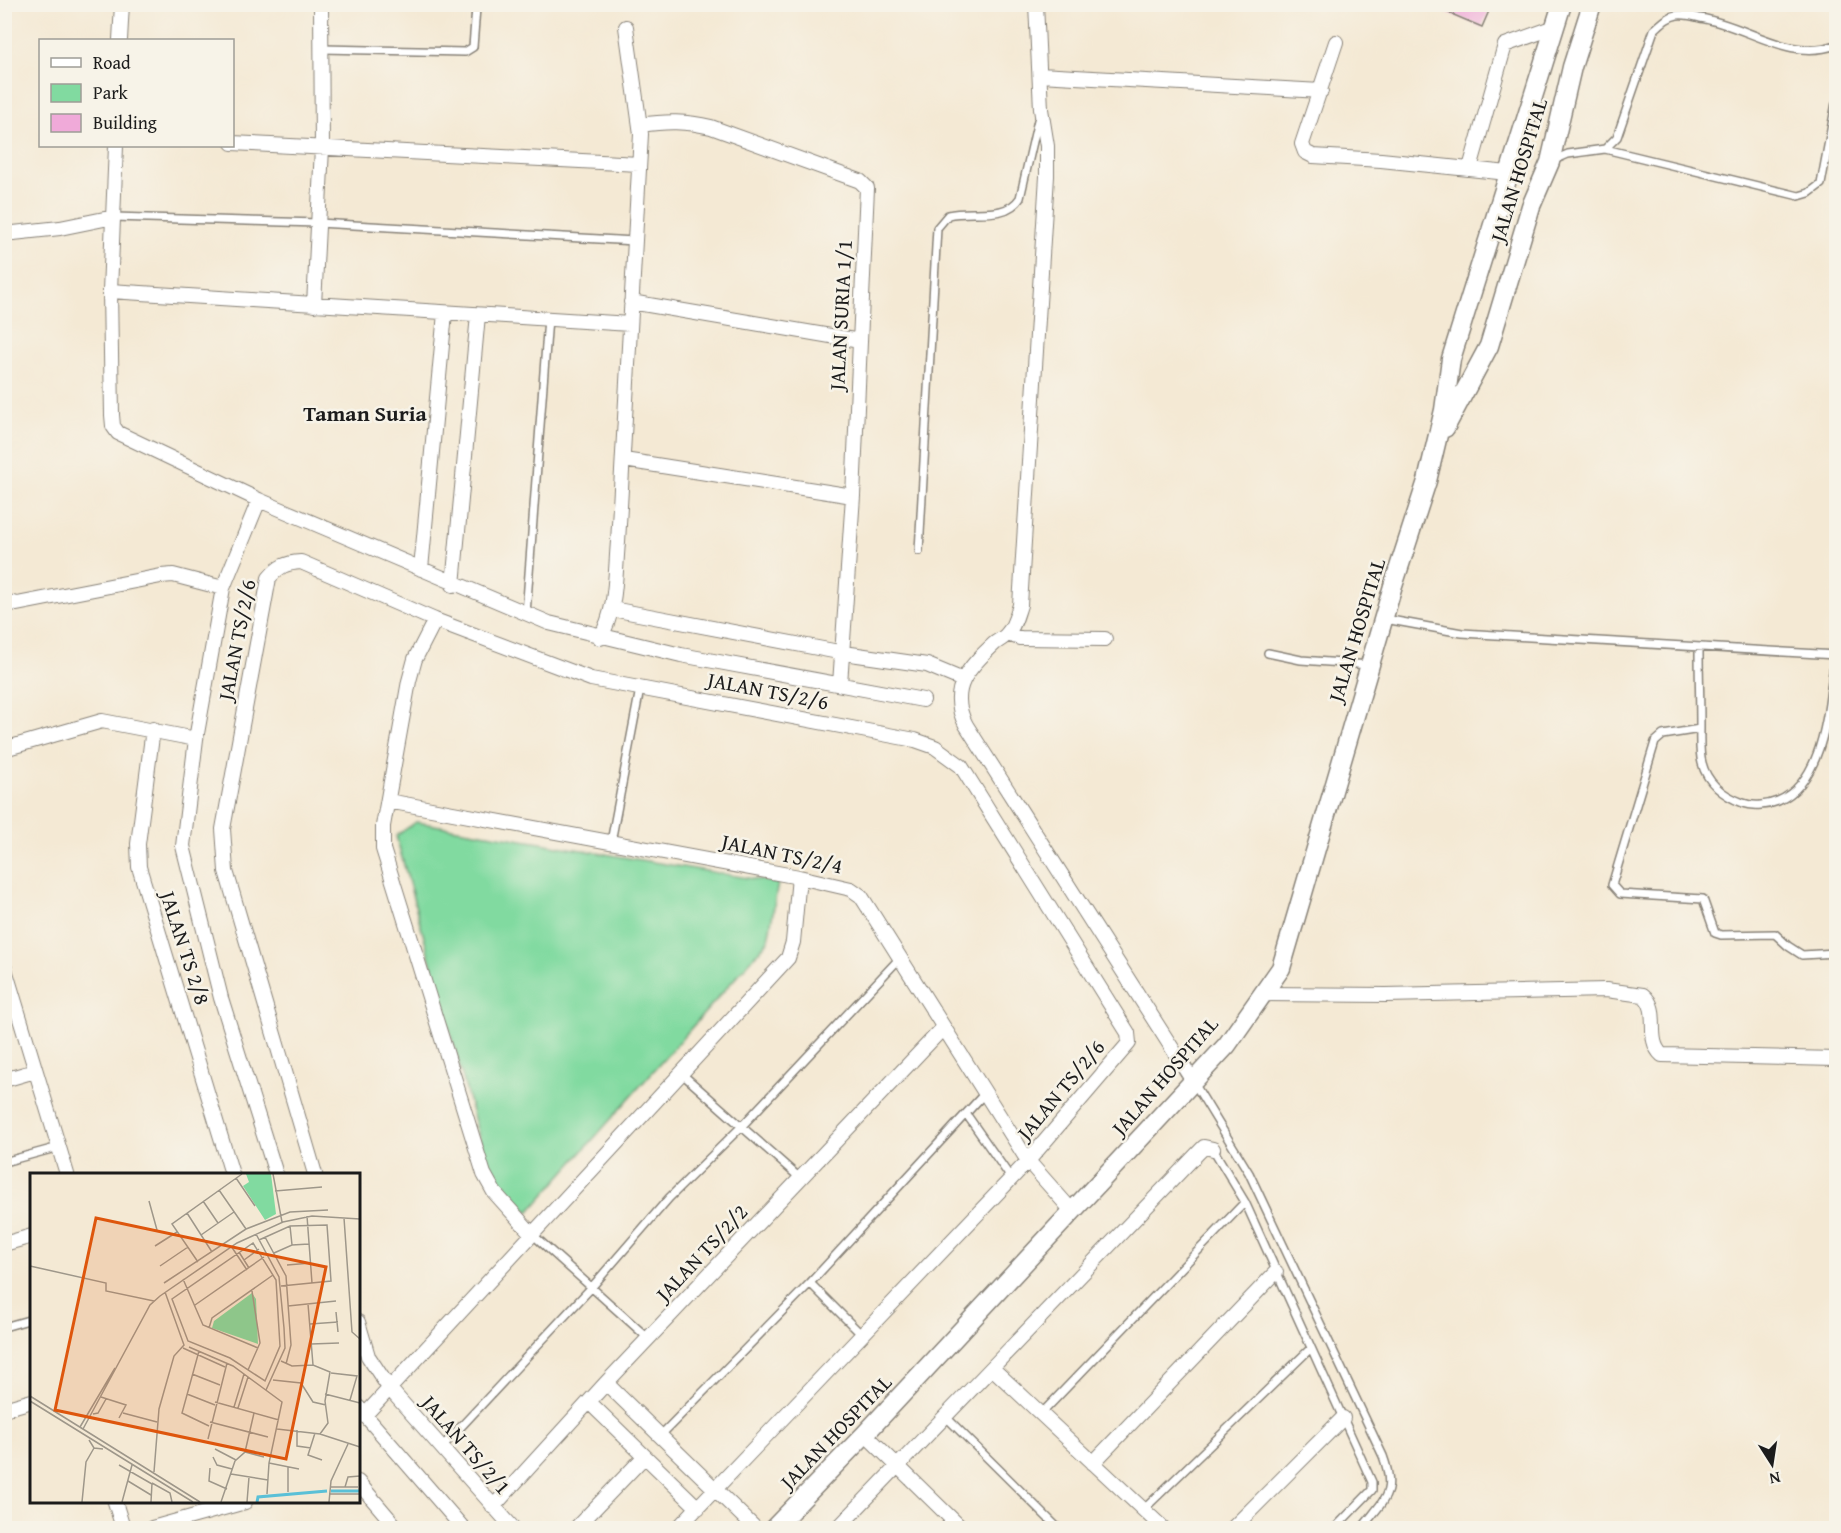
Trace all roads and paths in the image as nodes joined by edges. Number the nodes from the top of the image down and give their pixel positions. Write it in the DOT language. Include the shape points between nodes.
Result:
graph roads {
  1 [pos="122,4"];
  2 [pos="321,4"];
  3 [pos="472,4"];
  4 [pos="1036,4"];
  5 [pos="1562,4"];
  6 [pos="1592,4"];
  7 [pos="626,27"];
  8 [pos="1555,27"];
  9 [pos="120,39"];
  10 [pos="1336,42"];
  11 [pos="1836,45"];
  12 [pos="322,49"];
  13 [pos="1040,75"];
  14 [pos="1322,91"];
  15 [pos="1836,103"];
  16 [pos="1041,109"];
  17 [pos="640,125"];
  18 [pos="234,143"];
  19 [pos="116,147"];
  20 [pos="322,148"];
  21 [pos="1605,149"];
  22 [pos="1550,162"];
  23 [pos="639,164"];
  24 [pos="1470,168"];
  25 [pos="1508,173"];
  26 [pos="114,217"];
  27 [pos="318,223"];
  28 [pos="4,234"];
  29 [pos="635,241"];
  30 [pos="110,291"];
  31 [pos="631,302"];
  32 [pos="314,305"];
  33 [pos="445,313"];
  34 [pos="478,315"];
  35 [pos="548,318"];
  36 [pos="630,324"];
  37 [pos="860,341"];
  38 [pos="1437,443"];
  39 [pos="624,460"];
  40 [pos="853,496"];
  41 [pos="259,500"];
  42 [pos="919,551"];
  43 [pos="421,568"];
  44 [pos="453,585"];
  45 [pos="224,588"];
  46 [pos="4,601"];
  47 [pos="612,609"];
  48 [pos="526,615"];
  49 [pos="1383,619"];
  50 [pos="435,620"];
  51 [pos="1007,634"];
  52 [pos="600,638"];
  53 [pos="1105,639"];
  54 [pos="1699,649"];
  55 [pos="844,653"];
  56 [pos="1268,653"];
  57 [pos="1836,655"];
  58 [pos="1370,665"];
  59 [pos="963,680"];
  60 [pos="840,684"];
  61 [pos="639,689"];
  62 [pos="923,700"];
  63 [pos="153,729"];
  64 [pos="1700,729"];
  65 [pos="196,739"];
  66 [pos="4,749"];
  67 [pos="388,801"];
  68 [pos="611,842"];
  69 [pos="799,877"];
  70 [pos="1836,953"];
  71 [pos="899,959"];
  72 [pos="4,966"];
  73 [pos="1261,994"];
  74 [pos="9,998"];
  75 [pos="942,1028"];
  76 [pos="1836,1059"];
  77 [pos="35,1071"];
  78 [pos="681,1073"];
  79 [pos="4,1080"];
  80 [pos="1193,1081"];
  81 [pos="984,1094"];
  82 [pos="967,1115"];
  83 [pos="742,1126"];
  84 [pos="59,1147"];
  85 [pos="1213,1149"];
  86 [pos="1028,1161"];
  87 [pos="4,1162"];
  88 [pos="67,1173"];
  89 [pos="232,1173"];
  90 [pos="276,1173"];
  91 [pos="315,1173"];
  92 [pos="1011,1178"];
  93 [pos="801,1179"];
  94 [pos="1245,1202"];
  95 [pos="1073,1212"];
  96 [pos="531,1233"];
  97 [pos="30,1237"];
  98 [pos="4,1244"];
  99 [pos="1276,1272"];
  100 [pos="810,1283"];
  101 [pos="591,1288"];
  102 [pos="30,1320"];
  103 [pos="4,1327"];
  104 [pos="360,1329"];
  105 [pos="863,1336"];
  106 [pos="648,1340"];
  107 [pos="1311,1348"];
  108 [pos="992,1368"];
  109 [pos="606,1383"];
  110 [pos="389,1388"];
  111 [pos="30,1402"];
  112 [pos="589,1402"];
  113 [pos="4,1409"];
  114 [pos="361,1411"];
  115 [pos="1041,1414"];
  116 [pos="946,1417"];
  117 [pos="1343,1418"];
  118 [pos="865,1434"];
  119 [pos="660,1436"];
  120 [pos="440,1449"];
  121 [pos="644,1457"];
  122 [pos="1093,1463"];
  123 [pos="897,1465"];
  124 [pos="360,1484"];
  125 [pos="716,1490"];
  126 [pos="115,1503"];
  127 [pos="241,1503"];
  128 [pos="493,1507"];
  129 [pos="698,1508"];
  130 [pos="1143,1510"];
  131 [pos="952,1525"];
  132 [pos="123,1528"];
  133 [pos="152,1528"];
  134 [pos="397,1528"];
  135 [pos="464,1528"];
  136 [pos="513,1528"];
  137 [pos="576,1528"];
  138 [pos="678,1528"];
  139 [pos="755,1528"];
  140 [pos="774,1528"];
  141 [pos="838,1528"];
  142 [pos="1058,1528"];
  143 [pos="1163,1528"];
  144 [pos="1233,1528"];
  145 [pos="1335,1528"];
  146 [pos="1362,1528"];
  1 -- 9 [label="street"];
  2 -- 12 [label="street"];
  3 -- 12 [label="lane" via="476,8 473,47 465,52"];
  4 -- 13 [label="street"];
  5 -- 8 [label="street, JALAN HOSPITAL"];
  6 -- 22 [label="street, JALAN HOSPITAL" via="1572,67"];
  7 -- 17 [label="street"];
  8 -- 24 [label="street" via="1505,45"];
  8 -- 25 [label="street, JALAN HOSPITAL"];
  10 -- 14 [label="street"];
  11 -- 21 [label="lane" via="1811,51 1790,48 1711,19 1680,14 1666,19 1654,30 1617,137"];
  12 -- 20 [label="street"];
  13 -- 14 [label="street"];
  13 -- 16 [label="street"];
  14 -- 24 [label="street" via="1302,144 1305,152 1313,156"];
  15 -- 21 [label="lane" via="1821,184 1800,196"];
  16 -- 42 [label="lane" via="1016,204 1003,212 948,215 938,228"];
  16 -- 51 [label="street" via="1048,160 1020,605"];
  17 -- 23 [label="street"];
  17 -- 37 [label="street, JALAN SURIA 1/1" via="669,121 701,124 860,181 869,198"];
  18 -- 20 [label="street"];
  19 -- 26 [label="street"];
  20 -- 23 [label="street"];
  20 -- 27 [label="street"];
  21 -- 22 [label="lane" via="1568,154"];
  22 -- 38 [label="street, JALAN HOSPITAL" via="1531,206 1489,345"];
  23 -- 29 [label="street"];
  24 -- 25 [label="street"];
  25 -- 38 [label="street, JALAN HOSPITAL" via="1451,359"];
  26 -- 27 [label="lane"];
  26 -- 28 [label="street"];
  26 -- 30 [label="street"];
  27 -- 29 [label="lane"];
  27 -- 32 [label="street"];
  29 -- 31 [label="street"];
  30 -- 32 [label="street"];
  30 -- 41 [label="street" via="113,426 118,433"];
  31 -- 36 [label="street"];
  31 -- 37 [label="street"];
  32 -- 33 [label="street"];
  33 -- 34 [label="street"];
  33 -- 43 [label="street"];
  34 -- 35 [label="street"];
  34 -- 44 [label="street"];
  35 -- 36 [label="street"];
  35 -- 48 [label="lane"];
  36 -- 39 [label="street"];
  37 -- 40 [label="street, JALAN SURIA 1/1"];
  38 -- 49 [label="street, JALAN HOSPITAL"];
  39 -- 40 [label="street"];
  39 -- 47 [label="street"];
  40 -- 55 [label="street, JALAN SURIA 1/1"];
  41 -- 43 [label="street"];
  41 -- 45 [label="street"];
  43 -- 44 [label="street"];
  44 -- 48 [label="street"];
  45 -- 46 [label="street" via="173,575 17,604"];
  45 -- 65 [label="street"];
  47 -- 52 [label="street"];
  47 -- 55 [label="street"];
  48 -- 52 [label="street"];
  49 -- 54 [label="lane" via="1462,633"];
  49 -- 58 [label="street, JALAN HOSPITAL"];
  50 -- 61 [label="street, JALAN TS/2/6" via="570,672"];
  50 -- 67 [label="street" via="409,681"];
  50 -- 91 [label="street, JALAN TS/2/6" via="301,562 277,567 269,578 223,829 223,857"];
  51 -- 53 [label="street" via="1020,638"];
  51 -- 59 [label="street"];
  52 -- 60 [label="street"];
  54 -- 57 [label="lane"];
  54 -- 64 [label="lane"];
  55 -- 59 [label="street" via="927,665"];
  55 -- 60 [label="street, JALAN SURIA 1/1"];
  56 -- 58 [label="lane" via="1301,660"];
  57 -- 64 [label="lane" via="1815,761 1806,781 1790,796 1770,804 1748,805 1728,797 1712,782 1702,763"];
  58 -- 73 [label="street, JALAN HOSPITAL" via="1281,968"];
  59 -- 80 [label="street" via="958,706 966,725"];
  60 -- 62 [label="street"];
  61 -- 68 [label="lane"];
  61 -- 86 [label="street, JALAN TS/2/6" via="915,740 935,747 961,766 1130,1039"];
  63 -- 65 [label="street"];
  63 -- 66 [label="street" via="102,721"];
  63 -- 89 [label="street, JALAN TS 2/8" via="138,844 139,867"];
  64 -- 70 [label="lane" via="1663,735 1655,742 1612,885 1615,891 1703,899 1715,933 1775,934 1803,955"];
  65 -- 90 [label="street" via="183,846 185,858 221,998"];
  67 -- 68 [label="street, JALAN TS/2/4"];
  67 -- 96 [label="street" via="382,837 387,867 484,1174 494,1192"];
  68 -- 69 [label="street, JALAN TS/2/4"];
  69 -- 71 [label="street, JALAN TS/2/4" via="851,889 861,896"];
  69 -- 78 [label="street" via="788,958"];
  71 -- 75 [label="street, JALAN TS/2/4"];
  71 -- 83 [label="lane"];
  72 -- 74 [label="street"];
  73 -- 76 [label="street" via="1606,990 1643,994 1652,1008 1654,1043 1662,1055"];
  73 -- 80 [label="street, JALAN HOSPITAL" via="1227,1045"];
  74 -- 77 [label="street"];
  75 -- 81 [label="street, JALAN TS/2/4"];
  75 -- 93 [label="street, JALAN TS/2/2"];
  77 -- 79 [label="street"];
  77 -- 84 [label="street"];
  78 -- 83 [label="lane"];
  78 -- 96 [label="street"];
  80 -- 95 [label="street, JALAN HOSPITAL"];
  80 -- 146 [label="lane" via="1249,1173 1383,1456 1390,1479 1389,1492"];
  81 -- 82 [label="lane"];
  81 -- 86 [label="street, JALAN TS/2/4"];
  82 -- 92 [label="lane"];
  82 -- 100 [label="lane"];
  83 -- 93 [label="lane"];
  83 -- 101 [label="lane" via="669,1198"];
  84 -- 87 [label="lane"];
  84 -- 88 [label="street"];
  85 -- 94 [label="lane"];
  85 -- 108 [label="street" via="1204,1147"];
  86 -- 92 [label="street, JALAN TS/2/6"];
  86 -- 95 [label="street, JALAN TS/2/4"];
  92 -- 105 [label="street, JALAN TS/2/6"];
  93 -- 106 [label="street, JALAN TS/2/2"];
  94 -- 99 [label="lane"];
  94 -- 115 [label="lane"];
  95 -- 118 [label="street, JALAN HOSPITAL"];
  96 -- 101 [label="lane"];
  96 -- 110 [label="street"];
  97 -- 98 [label="street"];
  99 -- 107 [label="lane"];
  99 -- 122 [label="street"];
  100 -- 105 [label="lane"];
  100 -- 119 [label="lane"];
  101 -- 106 [label="lane"];
  101 -- 120 [label="lane"];
  102 -- 103 [label="lane"];
  104 -- 110 [label="street" via="368,1356"];
  105 -- 125 [label="street, JALAN TS/2/6"];
  106 -- 109 [label="street, JALAN TS/2/2"];
  107 -- 117 [label="lane"];
  107 -- 130 [label="lane"];
  108 -- 115 [label="street"];
  108 -- 116 [label="street"];
  109 -- 112 [label="street, JALAN TS/2/2"];
  109 -- 119 [label="street"];
  110 -- 114 [label="street"];
  110 -- 120 [label="street, JALAN TS/2/1"];
  111 -- 113 [label="street"];
  112 -- 121 [label="street"];
  112 -- 128 [label="street, JALAN TS/2/2"];
  114 -- 135 [label="street"];
  115 -- 122 [label="street"];
  116 -- 123 [label="street"];
  116 -- 142 [label="lane"];
  117 -- 144 [label="street"];
  117 -- 145 [label="lane" via="1372,1490"];
  118 -- 123 [label="street"];
  118 -- 140 [label="street, JALAN HOSPITAL"];
  119 -- 125 [label="street"];
  120 -- 128 [label="street, JALAN TS/2/1"];
  121 -- 129 [label="street"];
  121 -- 137 [label="street"];
  122 -- 130 [label="street"];
  123 -- 131 [label="street"];
  123 -- 141 [label="street"];
  124 -- 134 [label="street"];
  125 -- 129 [label="street"];
  125 -- 139 [label="street"];
  126 -- 132 [label="street"];
  127 -- 133 [label="street"];
  128 -- 136 [label="street, JALAN TS/2/1"];
  129 -- 138 [label="street"];
  130 -- 143 [label="street"];
}
